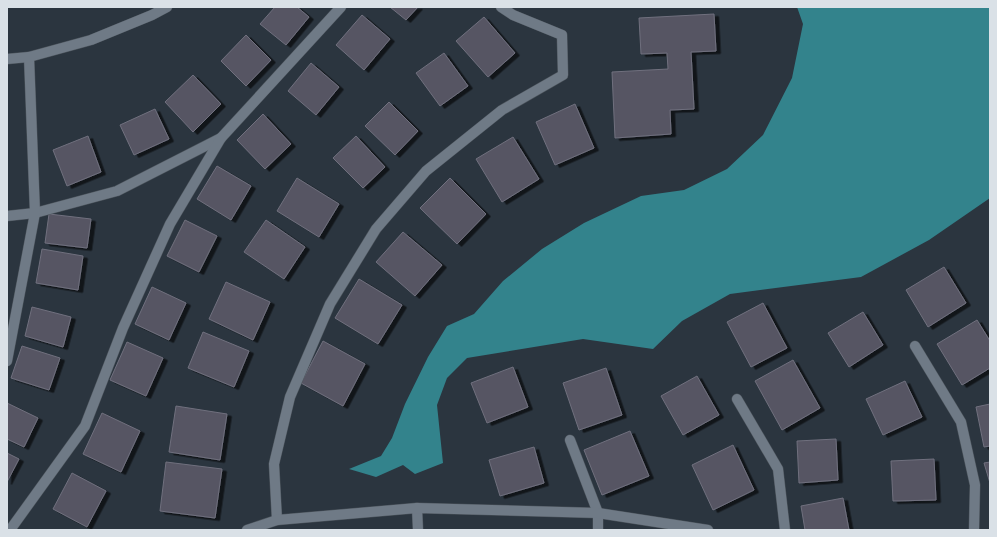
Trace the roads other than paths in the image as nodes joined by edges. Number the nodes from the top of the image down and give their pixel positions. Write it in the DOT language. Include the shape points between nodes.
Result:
graph roads {
  1 [pos="167,7"];
  2 [pos="340,7"];
  3 [pos="501,7"];
  4 [pos="29,57"];
  5 [pos="7,59"];
  6 [pos="221,138"];
  7 [pos="35,213"];
  8 [pos="7,216"];
  9 [pos="915,346"];
  10 [pos="7,361"];
  11 [pos="736,398"];
  12 [pos="570,440"];
  13 [pos="418,508"];
  14 [pos="598,513"];
  15 [pos="277,520"];
  16 [pos="12,527"];
  17 [pos="246,530"];
  18 [pos="418,530"];
  19 [pos="598,530"];
  20 [pos="708,530"];
  21 [pos="785,530"];
  22 [pos="974,530"];
  1 -- 4 [label="street" via="91,40"];
  2 -- 6 [label="street"];
  3 -- 15 [label="street" via="513,15 562,35 563,75 502,110 426,171 376,229 330,304 290,397 274,464"];
  4 -- 5 [label="street"];
  4 -- 7 [label="street"];
  6 -- 7 [label="street" via="116,191"];
  6 -- 16 [label="street" via="170,224 123,328 85,426"];
  7 -- 8 [label="street"];
  7 -- 10 [label="street"];
  9 -- 22 [label="street" via="961,422 975,485"];
  11 -- 21 [label="street" via="778,469"];
  12 -- 14 [label="street"];
  13 -- 14 [label="street"];
  13 -- 15 [label="street"];
  13 -- 18 [label="street"];
  14 -- 19 [label="street"];
  14 -- 20 [label="street"];
  15 -- 17 [label="street"];
}
